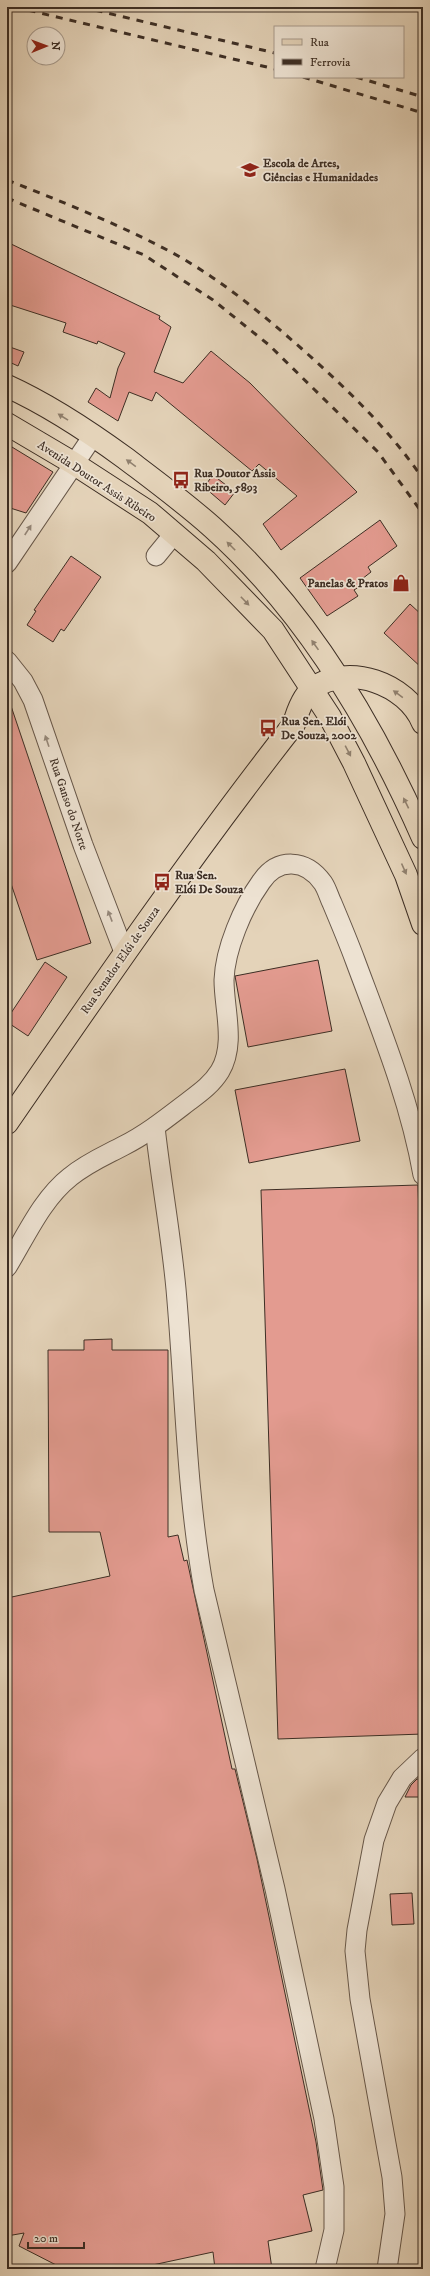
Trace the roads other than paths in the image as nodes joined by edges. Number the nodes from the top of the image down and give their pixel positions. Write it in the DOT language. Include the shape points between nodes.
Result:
graph roads {
  1 [pos="7,386"];
  2 [pos="7,424"];
  3 [pos="93,436"];
  4 [pos="73,463"];
  5 [pos="174,534"];
  6 [pos="156,556"];
  7 [pos="7,563"];
  8 [pos="7,661"];
  9 [pos="337,677"];
  10 [pos="312,690"];
  11 [pos="330,717"];
  12 [pos="423,723"];
  13 [pos="294,724"];
  14 [pos="423,838"];
  15 [pos="419,904"];
  16 [pos="423,924"];
  17 [pos="124,952"];
  18 [pos="7,1123"];
  19 [pos="155,1127"];
  20 [pos="423,1175"];
  21 [pos="7,1267"];
  22 [pos="423,1758"];
  23 [pos="325,2269"];
  24 [pos="387,2269"];
  3 -- 1 [label="main road, one-way" via="34,398"];
  2 -- 4 [label="main road, Avenida Doutor Assis Ribeiro"];
  3 -- 4 [label="street"];
  9 -- 3 [label="main road, one-way" via="302,626 232,547 144,473"];
  4 -- 5 [label="main road, Avenida Doutor Assis Ribeiro" via="150,513"];
  7 -- 4 [label="street, one-way"];
  5 -- 6 [label="street"];
  5 -- 10 [label="main road, Avenida Doutor Assis Ribeiro, one-way" via="206,561 273,630"];
  17 -- 8 [label="street, Rua Ganso do Norte, one-way" via="83,845 33,700 23,681"];
  9 -- 10 [label="main road, Rua Senador Elói de Souza"];
  12 -- 9 [label="main road, one-way" via="401,695 382,684 366,678"];
  14 -- 9 [label="main road, one-way" via="366,726"];
  10 -- 11 [label="main road, Avenida Doutor Assis Ribeiro"];
  10 -- 13 [label="main road, Rua Senador Elói de Souza" via="299,709"];
  11 -- 13 [label="main road"];
  11 -- 15 [label="main road, Avenida Doutor Assis Ribeiro, one-way" via="382,821"];
  13 -- 17 [label="main road, Rua Senador Elói de Souza" via="222,816"];
  15 -- 16 [label="main road, Avenida Doutor Assis Ribeiro"];
  17 -- 18 [label="main road, Rua Senador Elói de Souza"];
  19 -- 20 [label="street" via="211,1084 221,1070 228,1039 224,977 229,947 261,882 271,870 282,864 294,864 307,868 322,883 343,929 407,1106"];
  19 -- 21 [label="street" via="92,1160 52,1193"];
  19 -- 23 [label="street" via="176,1287 188,1473 204,1590 281,1920 324,2119 333,2180 334,2230"];
  22 -- 24 [label="street" via="402,1778 388,1803 374,1840 355,1951 360,2000 392,2177 395,2214"];
}
